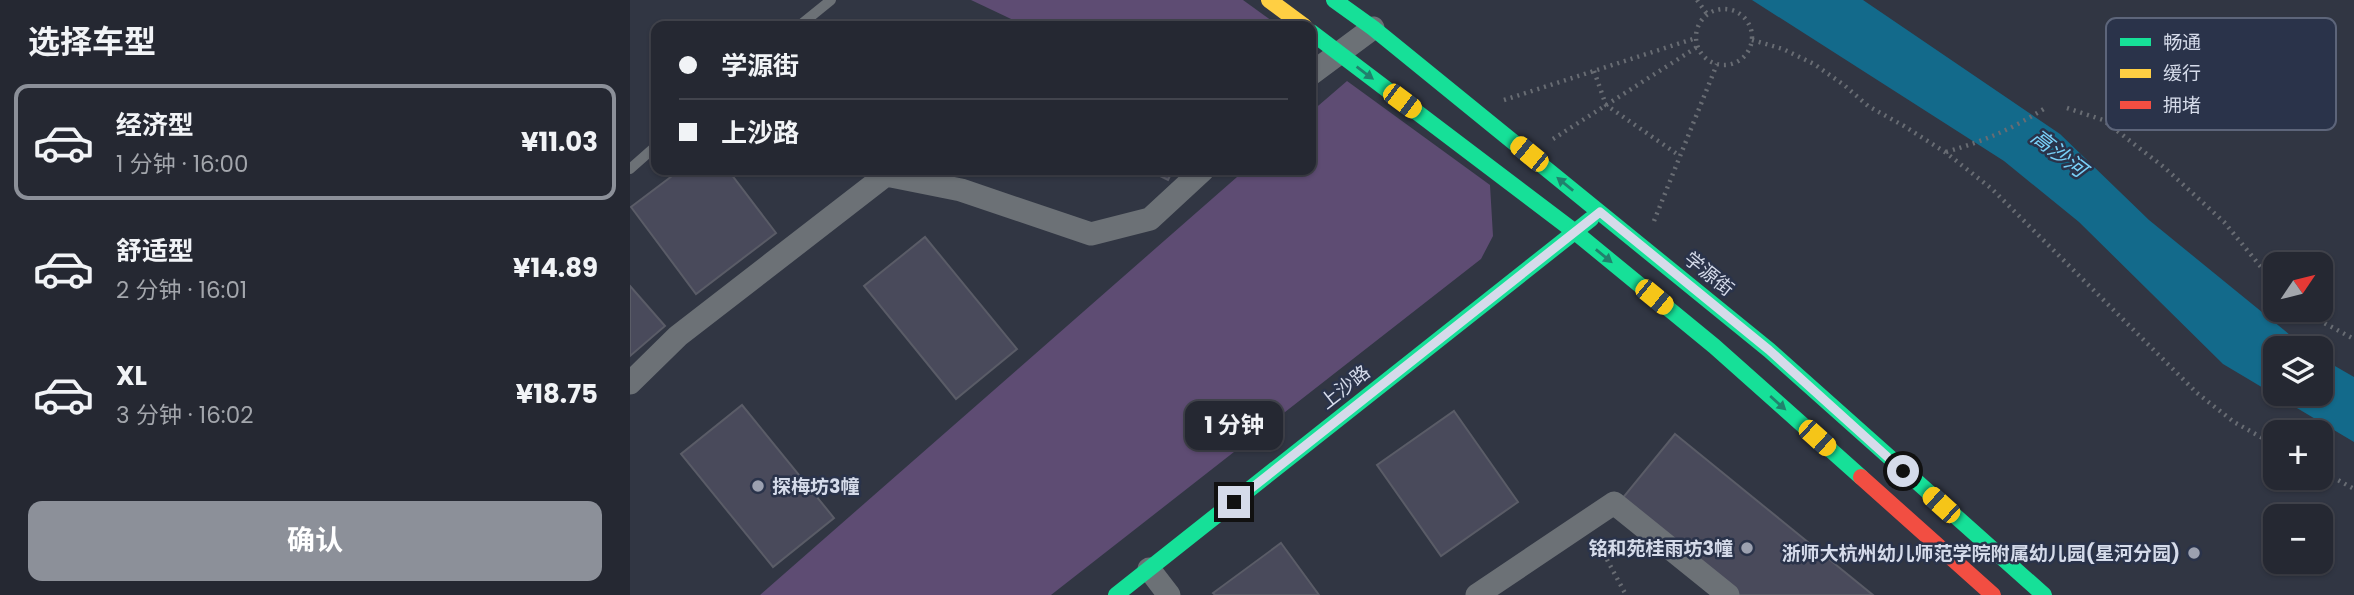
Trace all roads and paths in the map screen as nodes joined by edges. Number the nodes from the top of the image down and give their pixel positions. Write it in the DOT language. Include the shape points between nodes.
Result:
graph roads {
  1 [pos="831,0"];
  2 [pos="1269,0"];
  3 [pos="1334,0"];
  4 [pos="1697,0"];
  5 [pos="1707,14"];
  6 [pos="805,21"];
  7 [pos="1297,21"];
  8 [pos="1373,28"];
  9 [pos="1316,36"];
  10 [pos="1696,38"];
  11 [pos="1752,40"];
  12 [pos="1697,47"];
  13 [pos="1338,52"];
  14 [pos="1717,64"];
  15 [pos="1316,70"];
  16 [pos="1594,71"];
  17 [pos="1606,105"];
  18 [pos="2046,107"];
  19 [pos="2067,108"];
  20 [pos="1474,110"];
  21 [pos="2106,122"];
  22 [pos="2116,130"];
  23 [pos="651,150"];
  24 [pos="1945,152"];
  25 [pos="1529,154"];
  26 [pos="1680,156"];
  27 [pos="630,169"];
  28 [pos="886,175"];
  29 [pos="886,175"];
  30 [pos="1198,175"];
  31 [pos="1600,212"];
  32 [pos="1575,232"];
  33 [pos="1644,248"];
  34 [pos="2263,269"];
  35 [pos="2322,322"];
  36 [pos="2354,339"];
  37 [pos="630,383"];
  38 [pos="2263,438"];
  39 [pos="2333,477"];
  40 [pos="2354,489"];
  41 [pos="1587,521"];
  42 [pos="2005,561"];
  43 [pos="1149,569"];
  44 [pos="1983,592"];
  45 [pos="1116,595"];
  46 [pos="1169,595"];
  47 [pos="1477,595"];
  48 [pos="1626,595"];
  49 [pos="1728,595"];
  50 [pos="2044,595"];
  1 -- 6 [label="lane"];
  2 -- 7 [label="main road"];
  3 -- 8 [label="main road, 学源街"];
  4 -- 5 [label="path"];
  5 -- 10 [label="path" via="1696,29"];
  5 -- 11 [label="path" via="1733,10 1747,22"];
  8 -- 13 [label="street"];
  8 -- 20 [label="main road, 学源街"];
  9 -- 13 [label="main road"];
  10 -- 12 [label="path"];
  10 -- 16 [label="path"];
  11 -- 14 [label="path" via="1744,57"];
  11 -- 24 [label="path" via="1814,64 1868,106"];
  12 -- 14 [label="path"];
  12 -- 17 [label="path"];
  13 -- 15 [label="street"];
  13 -- 32 [label="main road, one-way"];
  14 -- 26 [label="path"];
  16 -- 17 [label="path"];
  16 -- 20 [label="path"];
  17 -- 25 [label="path"];
  17 -- 26 [label="path"];
  18 -- 24 [label="path" via="1989,140"];
  19 -- 21 [label="path"];
  20 -- 25 [label="main road, 学源街"];
  22 -- 34 [label="path" via="2165,167 2224,222"];
  23 -- 27 [label="lane"];
  24 -- 38 [label="path" via="1992,189 2197,394"];
  31 -- 25 [label="main road, 学源街, one-way"];
  26 -- 33 [label="path"];
  28 -- 30 [label="street" via="961,190 1091,234 1150,219"];
  29 -- 37 [label="street" via="678,336"];
  31 -- 32 [label="main road, 上沙路"];
  31 -- 33 [label="main road, 学源街"];
  32 -- 43 [label="main road, 上沙路"];
  32 -- 44 [label="main road, one-way" via="1714,346"];
  33 -- 42 [label="main road, 学源街" via="1769,350"];
  35 -- 36 [label="path"];
  39 -- 40 [label="path"];
  41 -- 47 [label="street"];
  41 -- 48 [label="path"];
  41 -- 49 [label="street" via="1614,503"];
  42 -- 44 [label="street"];
  42 -- 50 [label="main road, 学源街"];
  43 -- 45 [label="main road, 上沙路"];
  43 -- 46 [label="street"];
}
